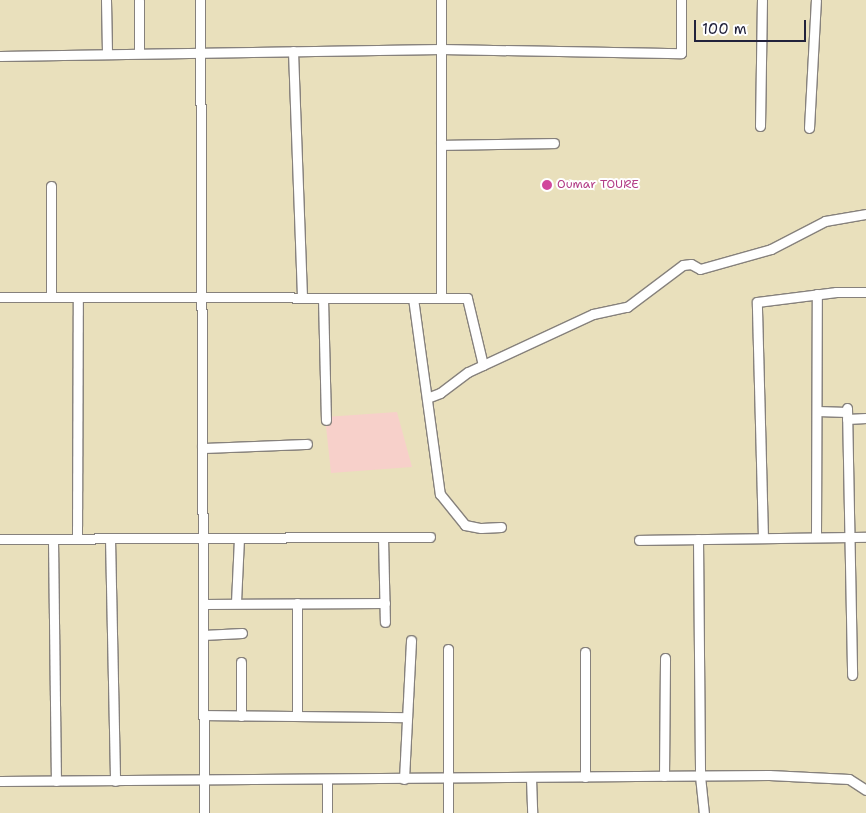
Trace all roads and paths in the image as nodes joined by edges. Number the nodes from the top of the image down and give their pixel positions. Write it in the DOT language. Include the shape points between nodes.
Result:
graph roads {
  1 [pos="106,0"];
  2 [pos="139,0"];
  3 [pos="200,0"];
  4 [pos="441,0"];
  5 [pos="681,0"];
  6 [pos="762,0"];
  7 [pos="816,0"];
  8 [pos="441,50"];
  9 [pos="293,51"];
  10 [pos="200,52"];
  11 [pos="139,53"];
  12 [pos="107,54"];
  13 [pos="0,56"];
  14 [pos="760,126"];
  15 [pos="808,128"];
  16 [pos="554,143"];
  17 [pos="441,145"];
  18 [pos="51,186"];
  19 [pos="866,214"];
  20 [pos="866,292"];
  21 [pos="817,294"];
  22 [pos="0,297"];
  23 [pos="51,297"];
  24 [pos="78,297"];
  25 [pos="201,297"];
  26 [pos="302,297"];
  27 [pos="323,298"];
  28 [pos="413,298"];
  29 [pos="441,298"];
  30 [pos="482,365"];
  31 [pos="427,398"];
  32 [pos="817,411"];
  33 [pos="847,413"];
  34 [pos="866,418"];
  35 [pos="326,420"];
  36 [pos="306,444"];
  37 [pos="202,448"];
  38 [pos="501,527"];
  39 [pos="866,536"];
  40 [pos="383,537"];
  41 [pos="430,537"];
  42 [pos="816,537"];
  43 [pos="849,537"];
  44 [pos="110,538"];
  45 [pos="202,538"];
  46 [pos="239,538"];
  47 [pos="763,538"];
  48 [pos="0,539"];
  49 [pos="53,539"];
  50 [pos="77,539"];
  51 [pos="698,539"];
  52 [pos="639,540"];
  53 [pos="236,602"];
  54 [pos="297,603"];
  55 [pos="385,603"];
  56 [pos="203,604"];
  57 [pos="385,622"];
  58 [pos="242,633"];
  59 [pos="203,635"];
  60 [pos="411,640"];
  61 [pos="448,649"];
  62 [pos="585,652"];
  63 [pos="665,658"];
  64 [pos="241,662"];
  65 [pos="852,675"];
  66 [pos="204,716"];
  67 [pos="241,716"];
  68 [pos="297,716"];
  69 [pos="407,717"];
  70 [pos="664,776"];
  71 [pos="700,776"];
  72 [pos="585,777"];
  73 [pos="531,778"];
  74 [pos="404,779"];
  75 [pos="448,779"];
  76 [pos="327,780"];
  77 [pos="0,781"];
  78 [pos="56,781"];
  79 [pos="115,781"];
  80 [pos="204,781"];
  81 [pos="866,790"];
  82 [pos="204,813"];
  83 [pos="327,813"];
  84 [pos="448,813"];
  85 [pos="532,813"];
  86 [pos="704,813"];
  1 -- 12 [label="street"];
  2 -- 11 [label="street"];
  3 -- 10 [label="street"];
  4 -- 8 [label="street"];
  5 -- 8 [label="street" via="681,53"];
  6 -- 14 [label="street"];
  7 -- 15 [label="street"];
  8 -- 9 [label="street"];
  8 -- 17 [label="street"];
  9 -- 10 [label="street"];
  9 -- 26 [label="street"];
  10 -- 11 [label="street"];
  10 -- 25 [label="street"];
  11 -- 12 [label="street"];
  12 -- 13 [label="street"];
  16 -- 17 [label="street"];
  17 -- 29 [label="street"];
  18 -- 23 [label="street"];
  19 -- 30 [label="street" via="825,221 771,249 700,269 691,264 683,265 627,307 593,314"];
  20 -- 21 [label="street"];
  21 -- 32 [label="street"];
  21 -- 47 [label="street" via="757,302"];
  22 -- 23 [label="street"];
  23 -- 24 [label="street"];
  24 -- 25 [label="street"];
  24 -- 50 [label="street"];
  25 -- 26 [label="street"];
  25 -- 37 [label="street"];
  26 -- 27 [label="street"];
  27 -- 28 [label="street"];
  27 -- 35 [label="street"];
  28 -- 29 [label="street"];
  28 -- 31 [label="street"];
  29 -- 30 [label="street" via="467,298"];
  30 -- 31 [label="street"];
  31 -- 38 [label="street" via="440,494 465,525"];
  32 -- 33 [label="street"];
  32 -- 42 [label="street"];
  33 -- 34 [label="street"];
  33 -- 43 [label="street"];
  36 -- 37 [label="street"];
  37 -- 45 [label="street"];
  39 -- 43 [label="street"];
  40 -- 41 [label="street"];
  40 -- 46 [label="street"];
  40 -- 55 [label="street"];
  42 -- 43 [label="street"];
  42 -- 47 [label="street"];
  43 -- 65 [label="street"];
  44 -- 45 [label="street"];
  44 -- 50 [label="street"];
  44 -- 79 [label="street"];
  45 -- 46 [label="street"];
  45 -- 56 [label="street"];
  46 -- 53 [label="street"];
  47 -- 51 [label="street"];
  48 -- 49 [label="street"];
  49 -- 50 [label="street"];
  49 -- 78 [label="street"];
  51 -- 52 [label="street"];
  51 -- 71 [label="street"];
  53 -- 54 [label="street"];
  53 -- 56 [label="street"];
  54 -- 55 [label="street"];
  54 -- 68 [label="street"];
  55 -- 57 [label="street"];
  56 -- 59 [label="street"];
  58 -- 59 [label="street"];
  59 -- 66 [label="street"];
  60 -- 69 [label="street"];
  61 -- 75 [label="street"];
  62 -- 72 [label="street"];
  63 -- 70 [label="street"];
  64 -- 67 [label="street"];
  66 -- 67 [label="street"];
  66 -- 80 [label="street"];
  67 -- 68 [label="street"];
  68 -- 69 [label="street"];
  69 -- 74 [label="street"];
  70 -- 71 [label="street"];
  70 -- 72 [label="street"];
  71 -- 81 [label="street" via="849,779"];
  71 -- 86 [label="street"];
  72 -- 73 [label="street"];
  73 -- 75 [label="street"];
  73 -- 85 [label="street"];
  74 -- 75 [label="street"];
  74 -- 76 [label="street"];
  75 -- 84 [label="street"];
  76 -- 80 [label="street"];
  76 -- 83 [label="street"];
  77 -- 78 [label="street"];
  78 -- 79 [label="street"];
  79 -- 80 [label="street"];
  80 -- 82 [label="street"];
}
